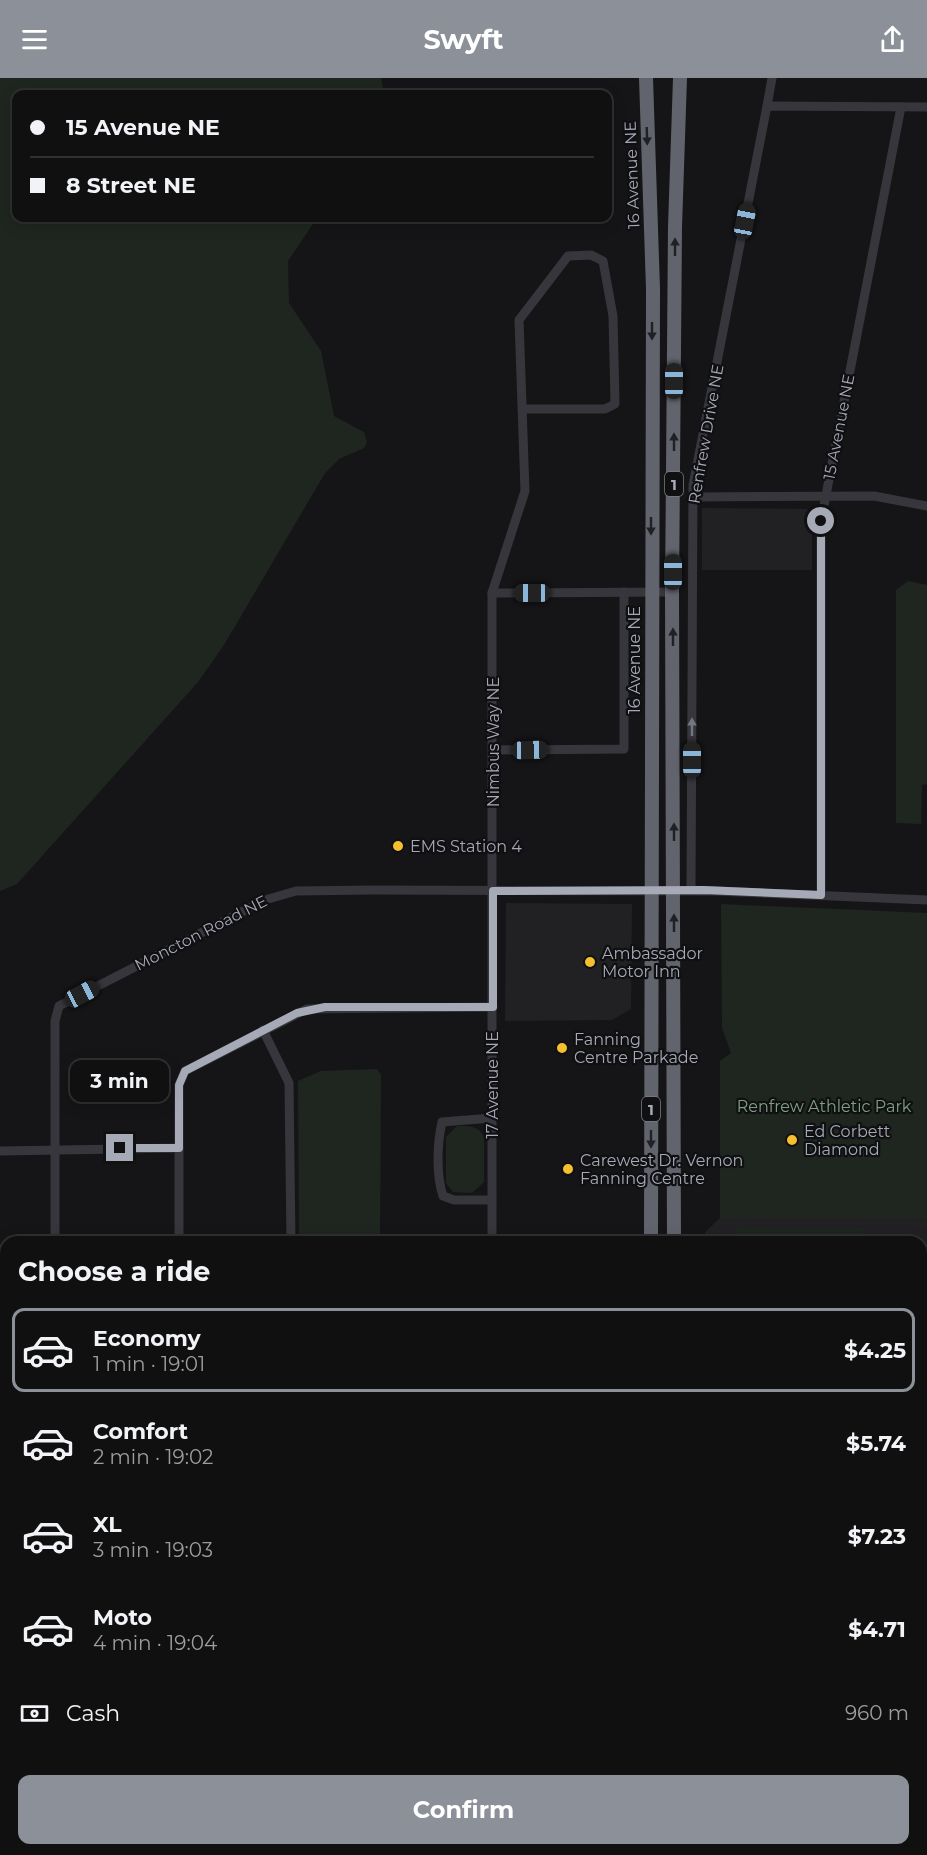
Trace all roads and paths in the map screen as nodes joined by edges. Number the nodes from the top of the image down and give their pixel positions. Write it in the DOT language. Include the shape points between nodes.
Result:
graph roads {
  1 [pos="646,78"];
  2 [pos="680,78"];
  3 [pos="772,78"];
  4 [pos="767,106"];
  5 [pos="901,107"];
  6 [pos="927,107"];
  7 [pos="522,409"];
  8 [pos="692,497"];
  9 [pos="825,497"];
  10 [pos="927,506"];
  11 [pos="624,592"];
  12 [pos="650,592"];
  13 [pos="672,592"];
  14 [pos="492,594"];
  15 [pos="493,750"];
  16 [pos="691,890"];
  17 [pos="493,891"];
  18 [pos="652,891"];
  19 [pos="674,891"];
  20 [pos="821,895"];
  21 [pos="927,900"];
  22 [pos="493,1007"];
  23 [pos="263,1030"];
  24 [pos="492,1118"];
  25 [pos="179,1148"];
  26 [pos="55,1149"];
  27 [pos="0,1150"];
  28 [pos="492,1200"];
  29 [pos="55,1236"];
  30 [pos="179,1236"];
  31 [pos="291,1236"];
  32 [pos="492,1236"];
  33 [pos="651,1236"];
  34 [pos="674,1236"];
  1 -- 12 [label="highway, 16 Avenue NE / 1, one-way" via="653,289"];
  13 -- 2 [label="highway, 1, one-way"];
  3 -- 4 [label="street, Renfrew Drive NE"];
  4 -- 5 [label="street"];
  4 -- 8 [label="street, Renfrew Drive NE"];
  5 -- 6 [label="street"];
  5 -- 9 [label="street, 15 Avenue NE"];
  7 -- 7 [label="street, Nimbus Way NE" via="519,320 568,256 591,255 603,261 613,316 615,404 605,409"];
  7 -- 14 [label="street, Nimbus Way NE" via="525,491"];
  8 -- 9 [label="street"];
  16 -- 8 [label="street, Renfrew Drive NE, one-way"];
  9 -- 10 [label="street" via="874,496"];
  9 -- 20 [label="street, 15 Avenue NE" via="821,521"];
  11 -- 12 [label="street"];
  11 -- 14 [label="street"];
  11 -- 15 [label="street" via="624,749"];
  12 -- 13 [label="street"];
  12 -- 18 [label="highway, 16 Avenue NE / 1"];
  19 -- 13 [label="highway, 1, one-way"];
  14 -- 15 [label="street, Nimbus Way NE"];
  15 -- 17 [label="street, Nimbus Way NE"];
  16 -- 19 [label="street, Moncton Road NE"];
  16 -- 20 [label="street, Moncton Road NE"];
  17 -- 18 [label="street, Moncton Road NE"];
  17 -- 22 [label="street, 17 Avenue NE"];
  17 -- 26 [label="street, Moncton Road NE" via="286,893 254,905 59,1006"];
  18 -- 19 [label="street, Moncton Road NE"];
  18 -- 33 [label="highway, 16 Avenue NE / 1, one-way"];
  34 -- 19 [label="highway, 1, one-way"];
  20 -- 21 [label="street, Moncton Road NE"];
  22 -- 23 [label="street" via="315,1008"];
  22 -- 24 [label="street, 17 Avenue NE"];
  23 -- 25 [label="street" via="185,1071 180,1078"];
  23 -- 31 [label="street" via="289,1083"];
  24 -- 28 [label="street, 17 Avenue NE"];
  24 -- 28 [label="street" via="442,1122 439,1185 443,1196 454,1200"];
  25 -- 26 [label="street"];
  25 -- 30 [label="street"];
  26 -- 27 [label="street"];
  26 -- 29 [label="street"];
  28 -- 32 [label="street, 17 Avenue NE"];
}
